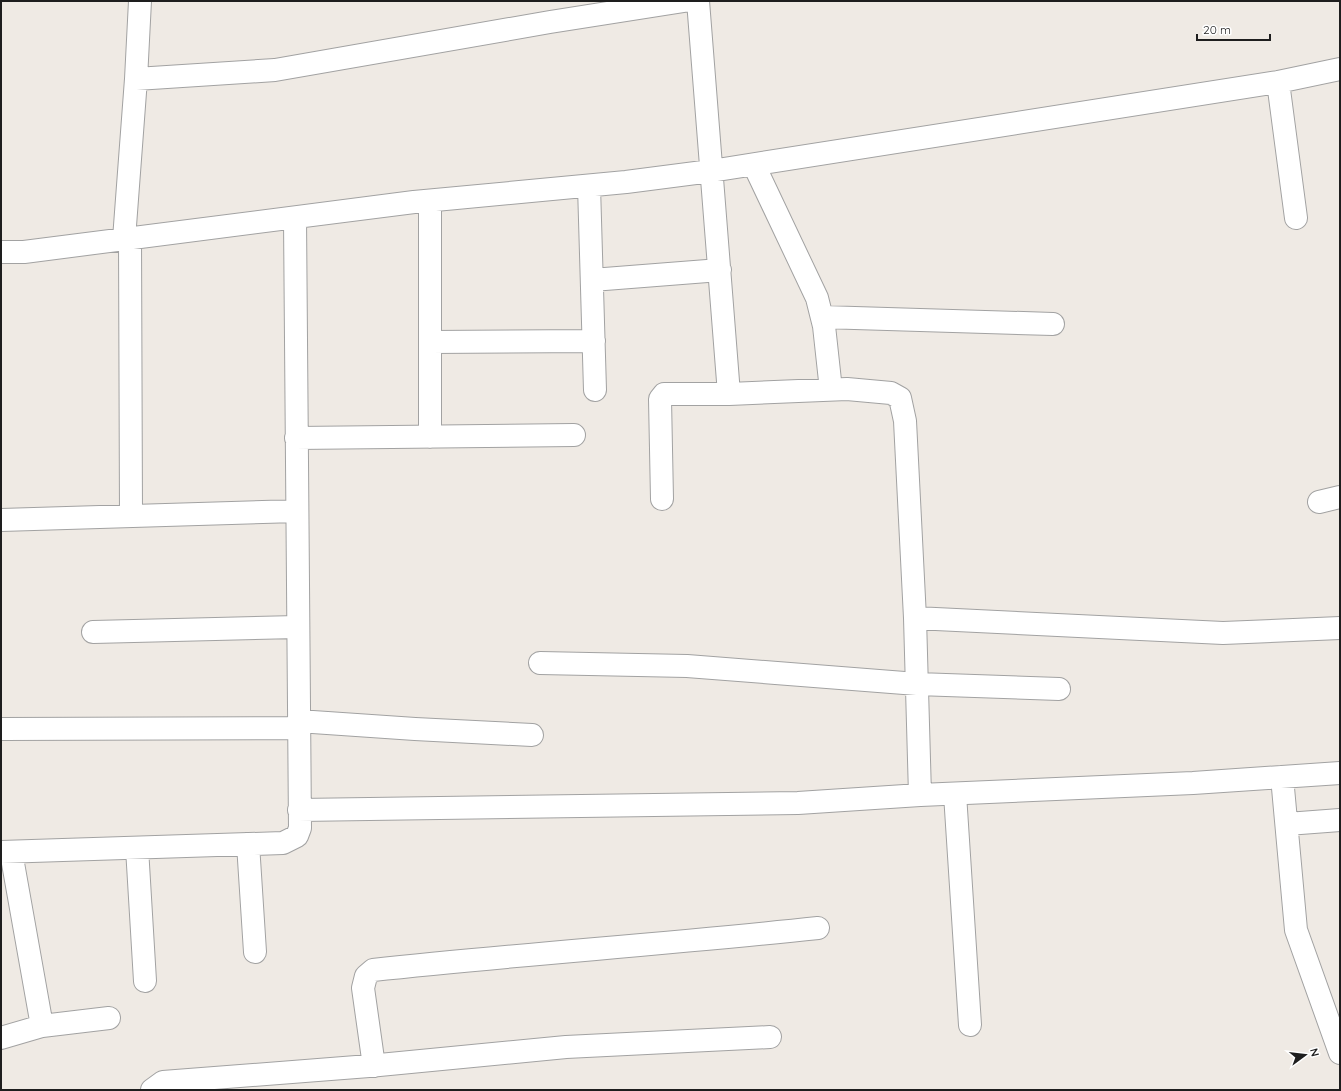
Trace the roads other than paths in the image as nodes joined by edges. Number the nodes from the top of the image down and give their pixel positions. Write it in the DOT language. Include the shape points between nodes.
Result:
graph roads {
  1 [pos="140,1"];
  2 [pos="684,1"];
  3 [pos="698,1"];
  4 [pos="1340,69"];
  5 [pos="136,79"];
  6 [pos="1278,82"];
  7 [pos="754,165"];
  8 [pos="712,171"];
  9 [pos="589,186"];
  10 [pos="430,201"];
  11 [pos="295,218"];
  12 [pos="1296,218"];
  13 [pos="127,239"];
  14 [pos="1,252"];
  15 [pos="720,270"];
  16 [pos="592,280"];
  17 [pos="822,317"];
  18 [pos="1053,324"];
  19 [pos="594,341"];
  20 [pos="430,342"];
  21 [pos="595,390"];
  22 [pos="831,390"];
  23 [pos="729,394"];
  24 [pos="574,435"];
  25 [pos="430,437"];
  26 [pos="296,438"];
  27 [pos="1340,497"];
  28 [pos="662,499"];
  29 [pos="1318,502"];
  30 [pos="297,511"];
  31 [pos="131,516"];
  32 [pos="1,520"];
  33 [pos="915,618"];
  34 [pos="297,627"];
  35 [pos="1340,628"];
  36 [pos="93,632"];
  37 [pos="540,663"];
  38 [pos="917,684"];
  39 [pos="1059,689"];
  40 [pos="298,724"];
  41 [pos="1,729"];
  42 [pos="532,735"];
  43 [pos="1340,773"];
  44 [pos="1282,777"];
  45 [pos="955,794"];
  46 [pos="920,795"];
  47 [pos="300,810"];
  48 [pos="1340,820"];
  49 [pos="1286,824"];
  50 [pos="248,844"];
  51 [pos="137,848"];
  52 [pos="6,852"];
  53 [pos="818,928"];
  54 [pos="255,952"];
  55 [pos="145,981"];
  56 [pos="109,1018"];
  57 [pos="970,1025"];
  58 [pos="42,1026"];
  59 [pos="770,1037"];
  60 [pos="1,1038"];
  61 [pos="1340,1053"];
  62 [pos="374,1066"];
  63 [pos="152,1090"];
  1 -- 5 [label="street"];
  2 -- 5 [label="street" via="274,70"];
  3 -- 8 [label="street"];
  4 -- 6 [label="street"];
  5 -- 13 [label="street"];
  6 -- 7 [label="street"];
  6 -- 12 [label="street"];
  7 -- 8 [label="street"];
  7 -- 17 [label="street" via="816,298"];
  8 -- 9 [label="street"];
  8 -- 15 [label="street"];
  9 -- 10 [label="street"];
  9 -- 16 [label="street"];
  10 -- 11 [label="street"];
  10 -- 20 [label="street"];
  11 -- 13 [label="street"];
  11 -- 26 [label="street"];
  13 -- 14 [label="street" via="24,252"];
  13 -- 31 [label="street"];
  15 -- 16 [label="street"];
  15 -- 23 [label="street"];
  16 -- 19 [label="street"];
  17 -- 18 [label="street"];
  17 -- 22 [label="street"];
  19 -- 20 [label="street"];
  19 -- 21 [label="street"];
  20 -- 25 [label="street"];
  22 -- 23 [label="street"];
  22 -- 33 [label="street" via="891,393 900,398 905,421"];
  23 -- 28 [label="street" via="664,394 660,399"];
  24 -- 25 [label="street"];
  25 -- 26 [label="street"];
  26 -- 30 [label="street"];
  27 -- 29 [label="street"];
  30 -- 31 [label="street"];
  30 -- 34 [label="street"];
  31 -- 32 [label="street"];
  33 -- 35 [label="street" via="1223,633"];
  33 -- 38 [label="street"];
  34 -- 36 [label="street"];
  34 -- 40 [label="street"];
  37 -- 38 [label="street" via="687,666"];
  38 -- 39 [label="street"];
  38 -- 46 [label="street"];
  40 -- 41 [label="street"];
  40 -- 42 [label="street"];
  40 -- 47 [label="street"];
  43 -- 44 [label="street"];
  44 -- 45 [label="street"];
  44 -- 49 [label="street"];
  45 -- 46 [label="street"];
  45 -- 57 [label="street"];
  46 -- 47 [label="street" via="798,802"];
  47 -- 50 [label="street" via="300,828 297,836 283,842"];
  48 -- 49 [label="street"];
  49 -- 61 [label="street" via="1296,930"];
  50 -- 51 [label="street"];
  50 -- 54 [label="street"];
  51 -- 52 [label="street"];
  51 -- 55 [label="street"];
  52 -- 58 [label="street"];
  53 -- 62 [label="street" via="373,970 366,976 364,988"];
  56 -- 58 [label="street"];
  58 -- 60 [label="street"];
  59 -- 62 [label="street" via="566,1047"];
  62 -- 63 [label="street" via="163,1082"];
}
